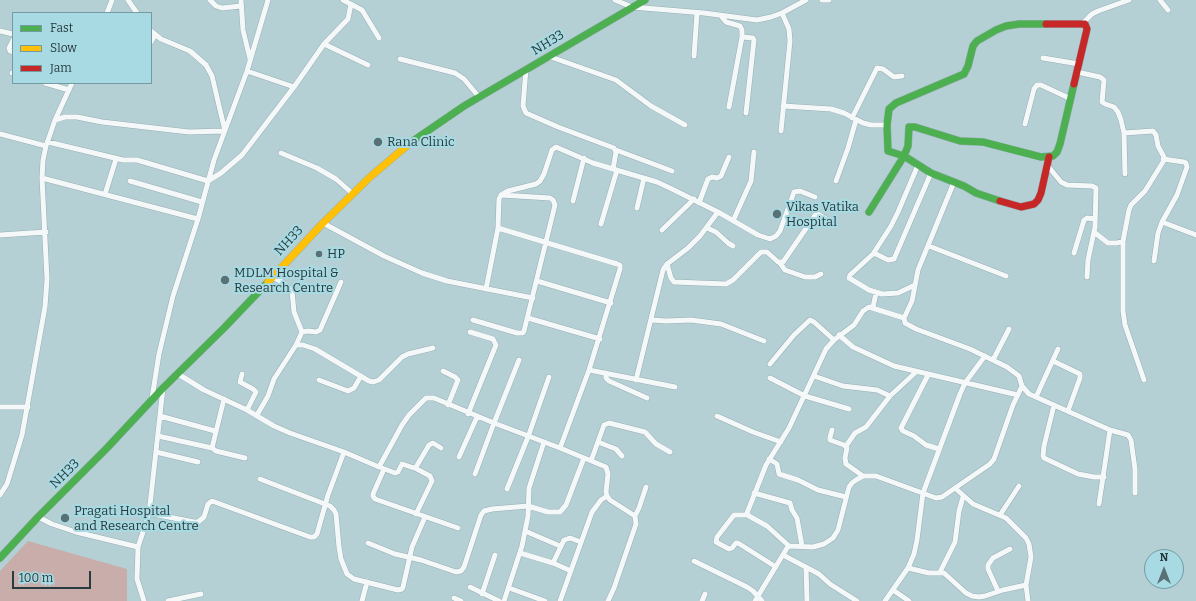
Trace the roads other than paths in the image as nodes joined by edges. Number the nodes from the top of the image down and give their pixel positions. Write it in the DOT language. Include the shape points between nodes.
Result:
graph roads {
  1 [pos="112,0"];
  2 [pos="128,0"];
  3 [pos="210,0"];
  4 [pos="241,0"];
  5 [pos="268,0"];
  6 [pos="343,0"];
  7 [pos="615,0"];
  8 [pos="645,0"];
  9 [pos="806,0"];
  10 [pos="822,0"];
  11 [pos="829,0"];
  12 [pos="1129,0"];
  13 [pos="1160,0"];
  14 [pos="351,4"];
  15 [pos="241,6"];
  16 [pos="632,7"];
  17 [pos="1168,10"];
  18 [pos="107,12"];
  19 [pos="136,12"];
  20 [pos="697,13"];
  21 [pos="782,13"];
  22 [pos="721,16"];
  23 [pos="1083,23"];
  24 [pos="0,31"];
  25 [pos="153,33"];
  26 [pos="12,34"];
  27 [pos="742,37"];
  28 [pos="379,38"];
  29 [pos="12,42"];
  30 [pos="324,44"];
  31 [pos="12,52"];
  32 [pos="548,56"];
  33 [pos="694,56"];
  34 [pos="1042,58"];
  35 [pos="400,59"];
  36 [pos="251,60"];
  37 [pos="1079,64"];
  38 [pos="368,65"];
  39 [pos="526,69"];
  40 [pos="247,71"];
  41 [pos="1077,72"];
  42 [pos="902,76"];
  43 [pos="48,84"];
  44 [pos="72,84"];
  45 [pos="294,87"];
  46 [pos="69,90"];
  47 [pos="479,97"];
  48 [pos="1071,99"];
  49 [pos="784,106"];
  50 [pos="729,107"];
  51 [pos="746,113"];
  52 [pos="854,119"];
  53 [pos="55,120"];
  54 [pos="685,124"];
  55 [pos="1025,124"];
  56 [pos="887,125"];
  57 [pos="225,131"];
  58 [pos="781,131"];
  59 [pos="1124,133"];
  60 [pos="0,134"];
  61 [pos="47,144"];
  62 [pos="616,150"];
  63 [pos="754,152"];
  64 [pos="282,153"];
  65 [pos="729,156"];
  66 [pos="904,156"];
  67 [pos="584,158"];
  68 [pos="116,159"];
  69 [pos="1164,159"];
  70 [pos="1048,161"];
  71 [pos="918,165"];
  72 [pos="615,170"];
  73 [pos="672,171"];
  74 [pos="931,173"];
  75 [pos="1125,174"];
  76 [pos="42,178"];
  77 [pos="644,178"];
  78 [pos="130,181"];
  79 [pos="208,181"];
  80 [pos="836,181"];
  81 [pos="954,182"];
  82 [pos="105,194"];
  83 [pos="353,194"];
  84 [pos="501,195"];
  85 [pos="815,197"];
  86 [pos="694,200"];
  87 [pos="572,201"];
  88 [pos="202,202"];
  89 [pos="699,202"];
  90 [pos="636,208"];
  91 [pos="718,212"];
  92 [pos="869,212"];
  93 [pos="198,219"];
  94 [pos="1095,219"];
  95 [pos="733,221"];
  96 [pos="323,222"];
  97 [pos="1162,222"];
  98 [pos="601,224"];
  99 [pos="834,224"];
  100 [pos="498,228"];
  101 [pos="707,228"];
  102 [pos="662,230"];
  103 [pos="46,232"];
  104 [pos="1094,232"];
  105 [pos="0,235"];
  106 [pos="1196,235"];
  107 [pos="1123,241"];
  108 [pos="546,243"];
  109 [pos="734,246"];
  110 [pos="929,246"];
  111 [pos="1074,253"];
  112 [pos="873,254"];
  113 [pos="1154,261"];
  114 [pos="780,263"];
  115 [pos="667,264"];
  116 [pos="821,274"];
  117 [pos="1006,276"];
  118 [pos="272,277"];
  119 [pos="1087,277"];
  120 [pos="537,281"];
  121 [pos="341,282"];
  122 [pos="915,285"];
  123 [pos="486,289"];
  124 [pos="876,293"];
  125 [pos="533,298"];
  126 [pos="610,303"];
  127 [pos="873,307"];
  128 [pos="528,318"];
  129 [pos="904,318"];
  130 [pos="473,320"];
  131 [pos="652,320"];
  132 [pos="1009,329"];
  133 [pos="302,332"];
  134 [pos="470,332"];
  135 [pos="839,335"];
  136 [pos="600,339"];
  137 [pos="834,340"];
  138 [pos="764,341"];
  139 [pos="296,345"];
  140 [pos="433,348"];
  141 [pos="1058,349"];
  142 [pos="985,356"];
  143 [pos="518,360"];
  144 [pos="993,360"];
  145 [pos="1053,361"];
  146 [pos="770,364"];
  147 [pos="589,370"];
  148 [pos="443,371"];
  149 [pos="916,372"];
  150 [pos="606,373"];
  151 [pos="178,374"];
  152 [pos="242,374"];
  153 [pos="928,375"];
  154 [pos="361,376"];
  155 [pos="814,376"];
  156 [pos="548,378"];
  157 [pos="770,378"];
  158 [pos="319,380"];
  159 [pos="636,380"];
  160 [pos="1144,380"];
  161 [pos="965,383"];
  162 [pos="1022,386"];
  163 [pos="675,387"];
  164 [pos="163,388"];
  165 [pos="1018,395"];
  166 [pos="805,396"];
  167 [pos="890,396"];
  168 [pos="1036,397"];
  169 [pos="647,398"];
  170 [pos="224,399"];
  171 [pos="152,401"];
  172 [pos="448,405"];
  173 [pos="1054,405"];
  174 [pos="0,407"];
  175 [pos="28,407"];
  176 [pos="849,409"];
  177 [pos="247,410"];
  178 [pos="1068,411"];
  179 [pos="468,414"];
  180 [pos="257,415"];
  181 [pos="160,416"];
  182 [pos="716,416"];
  183 [pos="477,417"];
  184 [pos="494,423"];
  185 [pos="832,430"];
  186 [pos="1110,430"];
  187 [pos="216,431"];
  188 [pos="158,436"];
  189 [pos="528,437"];
  190 [pos="544,442"];
  191 [pos="598,442"];
  192 [pos="781,442"];
  193 [pos="846,446"];
  194 [pos="212,448"];
  195 [pos="441,448"];
  196 [pos="560,448"];
  197 [pos="939,449"];
  198 [pos="156,452"];
  199 [pos="344,452"];
  200 [pos="670,452"];
  201 [pos="622,456"];
  202 [pos="459,457"];
  203 [pos="245,458"];
  204 [pos="584,458"];
  205 [pos="769,459"];
  206 [pos="591,461"];
  207 [pos="198,462"];
  208 [pos="381,468"];
  209 [pos="415,468"];
  210 [pos="475,474"];
  211 [pos="863,476"];
  212 [pos="1104,477"];
  213 [pos="260,478"];
  214 [pos="1018,486"];
  215 [pos="646,487"];
  216 [pos="955,488"];
  217 [pos="507,489"];
  218 [pos="754,493"];
  219 [pos="923,493"];
  220 [pos="1135,493"];
  221 [pos="0,495"];
  222 [pos="607,496"];
  223 [pos="846,497"];
  224 [pos="963,497"];
  225 [pos="326,504"];
  226 [pos="1099,504"];
  227 [pos="528,506"];
  228 [pos="148,513"];
  229 [pos="416,514"];
  230 [pos="747,515"];
  231 [pos="1000,515"];
  232 [pos="635,516"];
  233 [pos="38,517"];
  234 [pos="425,517"];
  235 [pos="458,528"];
  236 [pos="525,531"];
  237 [pos="581,542"];
  238 [pos="368,543"];
  239 [pos="560,546"];
  240 [pos="789,546"];
  241 [pos="802,546"];
  242 [pos="138,547"];
  243 [pos="1010,549"];
  244 [pos="520,554"];
  245 [pos="495,555"];
  246 [pos="783,555"];
  247 [pos="409,557"];
  248 [pos="0,558"];
  249 [pos="694,561"];
  250 [pos="553,563"];
  251 [pos="776,567"];
  252 [pos="806,567"];
  253 [pos="908,568"];
  254 [pos="571,571"];
  255 [pos="940,572"];
  256 [pos="367,582"];
  257 [pos="1026,585"];
  258 [pos="470,587"];
  259 [pos="509,588"];
  260 [pos="893,590"];
  261 [pos="998,591"];
  262 [pos="201,594"];
  263 [pos="482,594"];
  264 [pos="705,594"];
  265 [pos="454,598"];
  266 [pos="757,599"];
  267 [pos="144,601"];
  268 [pos="168,601"];
  269 [pos="362,601"];
  270 [pos="461,601"];
  271 [pos="499,601"];
  272 [pos="504,601"];
  273 [pos="546,601"];
  274 [pos="560,601"];
  275 [pos="608,601"];
  276 [pos="702,601"];
  277 [pos="762,601"];
  278 [pos="806,601"];
  279 [pos="857,601"];
  280 [pos="885,601"];
  281 [pos="909,601"];
  282 [pos="1028,601"];
  1 -- 18 [label="street"];
  2 -- 19 [label="street"];
  3 -- 15 [label="street" via="222,8"];
  4 -- 15 [label="street"];
  5 -- 36 [label="street"];
  6 -- 14 [label="street"];
  7 -- 16 [label="street"];
  8 -- 16 [label="main road, NH33"];
  9 -- 21 [label="street"];
  10 -- 11 [label="street"];
  12 -- 23 [label="street" via="1092,14"];
  13 -- 17 [label="street"];
  14 -- 28 [label="street" via="362,10"];
  14 -- 30 [label="street" via="348,18"];
  15 -- 36 [label="street" via="243,30"];
  16 -- 20 [label="street"];
  16 -- 32 [label="main road, NH33"];
  20 -- 22 [label="street"];
  20 -- 33 [label="street"];
  21 -- 22 [label="street" via="757,20"];
  21 -- 49 [label="street" via="790,35"];
  22 -- 27 [label="street" via="726,22 740,26"];
  23 -- 37 [label="main road" via="1087,29"];
  23 -- 56 [label="main road" via="1019,24 996,30 973,46 964,74 896,103 890,107"];
  24 -- 26 [label="street"];
  25 -- 57 [label="street" via="190,52 206,65 212,76"];
  27 -- 50 [label="street"];
  27 -- 51 [label="street" via="754,40"];
  29 -- 31 [label="street" via="9,50"];
  30 -- 38 [label="street"];
  30 -- 45 [label="street"];
  32 -- 39 [label="main road, NH33"];
  32 -- 54 [label="street" via="616,80 651,106"];
  34 -- 37 [label="street"];
  35 -- 47 [label="street" via="455,73 464,79"];
  36 -- 40 [label="street"];
  37 -- 41 [label="main road"];
  39 -- 47 [label="main road, NH33"];
  39 -- 62 [label="street" via="526,112"];
  40 -- 45 [label="street"];
  40 -- 57 [label="street"];
  41 -- 48 [label="main road"];
  41 -- 59 [label="street" via="1103,78 1105,83 1102,102 1114,106 1122,120"];
  42 -- 52 [label="street" via="894,77 883,68 876,68"];
  43 -- 46 [label="street"];
  44 -- 46 [label="street"];
  45 -- 79 [label="street" via="242,156"];
  46 -- 53 [label="street"];
  47 -- 83 [label="main road, NH33" via="409,144"];
  48 -- 55 [label="street" via="1037,85"];
  48 -- 70 [label="main road" via="1060,144 1057,152"];
  49 -- 52 [label="street" via="831,109"];
  49 -- 58 [label="street"];
  52 -- 56 [label="street" via="871,125"];
  52 -- 80 [label="street" via="848,148"];
  53 -- 57 [label="street" via="77,117 189,132"];
  53 -- 61 [label="street"];
  56 -- 66 [label="main road" via="888,151"];
  57 -- 79 [label="street"];
  59 -- 69 [label="street" via="1153,131"];
  59 -- 75 [label="street"];
  60 -- 61 [label="street"];
  61 -- 68 [label="street"];
  61 -- 76 [label="street"];
  62 -- 72 [label="street"];
  62 -- 73 [label="street"];
  63 -- 95 [label="street" via="751,182"];
  64 -- 83 [label="street" via="317,168 336,179"];
  65 -- 89 [label="street" via="721,176 708,179"];
  66 -- 70 [label="main road" via="908,146 908,129 912,127 960,141 983,142"];
  66 -- 71 [label="main road"];
  66 -- 92 [label="main road"];
  67 -- 72 [label="street"];
  67 -- 84 [label="street" via="554,148 540,181"];
  67 -- 87 [label="street"];
  68 -- 79 [label="street" via="137,160"];
  68 -- 82 [label="street"];
  69 -- 97 [label="street" via="1184,162 1187,167 1177,195"];
  69 -- 107 [label="street" via="1146,191 1131,205"];
  70 -- 81 [label="main road" via="1041,193 1038,200 1029,206 1021,207 1002,202"];
  70 -- 94 [label="street" via="1061,182 1096,188"];
  71 -- 74 [label="main road"];
  71 -- 112 [label="street" via="895,219"];
  72 -- 77 [label="street"];
  72 -- 98 [label="street"];
  74 -- 81 [label="main road"];
  74 -- 112 [label="street" via="894,259 892,261"];
  76 -- 82 [label="street"];
  76 -- 103 [label="street"];
  77 -- 86 [label="street"];
  77 -- 90 [label="street"];
  78 -- 88 [label="street"];
  79 -- 88 [label="street"];
  81 -- 110 [label="street"];
  82 -- 93 [label="street"];
  83 -- 96 [label="main road, NH33"];
  84 -- 100 [label="street"];
  84 -- 108 [label="street" via="553,200 555,205"];
  85 -- 95 [label="street" via="800,191 794,192 780,231 770,238 758,235"];
  86 -- 89 [label="street"];
  86 -- 102 [label="street"];
  88 -- 93 [label="street"];
  89 -- 91 [label="street"];
  91 -- 95 [label="street"];
  91 -- 101 [label="street"];
  93 -- 171 [label="street" via="165,327"];
  94 -- 104 [label="street"];
  94 -- 111 [label="street" via="1084,220"];
  96 -- 118 [label="main road, NH33"];
  96 -- 123 [label="street" via="403,266 447,281"];
  97 -- 106 [label="street"];
  97 -- 113 [label="street"];
  99 -- 114 [label="street" via="816,214"];
  100 -- 108 [label="street"];
  100 -- 123 [label="street"];
  101 -- 109 [label="street"];
  101 -- 115 [label="street" via="688,248"];
  103 -- 105 [label="street"];
  103 -- 175 [label="street" via="45,307"];
  104 -- 107 [label="street" via="1108,243"];
  104 -- 119 [label="street"];
  107 -- 160 [label="street" via="1125,325"];
  108 -- 120 [label="street"];
  108 -- 126 [label="street" via="620,265"];
  110 -- 117 [label="street"];
  110 -- 122 [label="street" via="918,270"];
  112 -- 124 [label="street" via="849,278"];
  114 -- 115 [label="street" via="767,252 761,252 734,280 726,284 674,282 670,278"];
  114 -- 116 [label="street" via="785,270 799,275 810,277"];
  115 -- 131 [label="street" via="661,277"];
  118 -- 133 [label="street" via="292,291 294,312"];
  118 -- 151 [label="main road, NH33"];
  120 -- 125 [label="street"];
  120 -- 126 [label="street"];
  121 -- 133 [label="street" via="320,330"];
  122 -- 124 [label="street" via="898,293"];
  122 -- 129 [label="street" via="912,301"];
  123 -- 125 [label="street"];
  124 -- 127 [label="street"];
  125 -- 128 [label="street"];
  126 -- 136 [label="street"];
  127 -- 129 [label="street"];
  127 -- 135 [label="street" via="866,308 854,325"];
  128 -- 130 [label="street" via="524,331 520,333"];
  128 -- 136 [label="street"];
  129 -- 142 [label="street" via="909,326"];
  131 -- 138 [label="street" via="691,320 721,324"];
  131 -- 159 [label="street"];
  132 -- 144 [label="street"];
  133 -- 139 [label="street"];
  134 -- 179 [label="street" via="493,339 496,345"];
  135 -- 137 [label="street"];
  135 -- 149 [label="street" via="853,347 871,356"];
  136 -- 147 [label="street"];
  137 -- 146 [label="street" via="810,320"];
  137 -- 155 [label="street" via="826,349"];
  139 -- 154 [label="street" via="315,349"];
  139 -- 180 [label="street" via="274,379"];
  140 -- 154 [label="street" via="402,357 376,381 369,381"];
  141 -- 145 [label="street"];
  142 -- 144 [label="street"];
  142 -- 161 [label="street"];
  143 -- 184 [label="street"];
  144 -- 162 [label="street" via="1014,371 1019,376"];
  145 -- 168 [label="street"];
  145 -- 178 [label="street" via="1080,374"];
  147 -- 150 [label="street"];
  147 -- 196 [label="street"];
  148 -- 172 [label="street" via="458,380"];
  149 -- 153 [label="street"];
  149 -- 167 [label="street"];
  150 -- 159 [label="street"];
  150 -- 169 [label="street" via="609,381"];
  151 -- 164 [label="main road, NH33"];
  151 -- 170 [label="street"];
  152 -- 177 [label="street" via="240,382 256,392"];
  153 -- 161 [label="street"];
  153 -- 197 [label="street" via="901,428 903,432 926,445"];
  154 -- 158 [label="street" via="354,388 348,391"];
  155 -- 166 [label="street"];
  155 -- 167 [label="street" via="844,386 877,390"];
  156 -- 189 [label="street"];
  157 -- 166 [label="street"];
  159 -- 163 [label="street"];
  161 -- 165 [label="street"];
  161 -- 197 [label="street"];
  162 -- 165 [label="street"];
  162 -- 168 [label="street"];
  164 -- 171 [label="main road, NH33"];
  164 -- 181 [label="street"];
  165 -- 216 [label="street" via="994,459"];
  166 -- 176 [label="street"];
  166 -- 192 [label="street"];
  167 -- 193 [label="street" via="866,427 855,433"];
  168 -- 173 [label="street"];
  170 -- 177 [label="street"];
  170 -- 187 [label="street"];
  171 -- 233 [label="main road, NH33"];
  172 -- 179 [label="street"];
  172 -- 208 [label="street" via="430,398 423,400 402,425"];
  173 -- 178 [label="street"];
  173 -- 212 [label="street" via="1044,446 1044,458 1078,474"];
  174 -- 175 [label="street"];
  175 -- 221 [label="street" via="14,465"];
  177 -- 180 [label="street"];
  178 -- 186 [label="street"];
  179 -- 183 [label="street"];
  180 -- 199 [label="street" via="290,434"];
  181 -- 187 [label="street"];
  181 -- 188 [label="street"];
  182 -- 192 [label="street"];
  183 -- 184 [label="street"];
  183 -- 202 [label="street"];
  184 -- 189 [label="street"];
  184 -- 210 [label="street"];
  185 -- 193 [label="street" via="830,440"];
  186 -- 212 [label="street"];
  186 -- 220 [label="street" via="1128,435 1131,440 1135,460"];
  187 -- 194 [label="street"];
  188 -- 194 [label="street"];
  188 -- 198 [label="street"];
  189 -- 190 [label="street"];
  189 -- 217 [label="street"];
  190 -- 196 [label="street"];
  190 -- 227 [label="street" via="529,488"];
  191 -- 200 [label="street" via="604,425 609,423 645,432 656,444"];
  191 -- 201 [label="street" via="616,449"];
  191 -- 206 [label="street"];
  192 -- 205 [label="street"];
  193 -- 211 [label="street" via="846,464"];
  194 -- 203 [label="street"];
  195 -- 209 [label="street" via="433,443 429,445"];
  196 -- 204 [label="street"];
  197 -- 219 [label="street"];
  198 -- 207 [label="street"];
  198 -- 228 [label="street"];
  199 -- 208 [label="street"];
  199 -- 225 [label="street"];
  204 -- 206 [label="street"];
  204 -- 227 [label="street" via="564,509 554,513"];
  205 -- 218 [label="street"];
  205 -- 223 [label="street" via="777,464 779,474 818,490"];
  206 -- 222 [label="street" via="608,469"];
  208 -- 209 [label="street" via="395,473 402,464"];
  208 -- 229 [label="street" via="373,498"];
  209 -- 229 [label="street" via="430,476 432,481"];
  211 -- 219 [label="street" via="876,476"];
  211 -- 223 [label="street" via="852,483"];
  212 -- 226 [label="street"];
  213 -- 225 [label="street"];
  214 -- 231 [label="street"];
  215 -- 232 [label="street"];
  216 -- 219 [label="street" via="936,498"];
  216 -- 224 [label="street"];
  218 -- 230 [label="street"];
  218 -- 241 [label="street" via="790,503 797,518"];
  219 -- 253 [label="street" via="917,540"];
  222 -- 232 [label="street"];
  222 -- 237 [label="street" via="592,512"];
  223 -- 241 [label="street" via="838,530 833,538 824,544"];
  224 -- 231 [label="street"];
  224 -- 255 [label="street" via="955,542"];
  225 -- 228 [label="street" via="317,534 312,538 212,501 208,504 204,517 198,522"];
  225 -- 256 [label="street" via="336,514 341,559 347,574 354,579"];
  227 -- 236 [label="street"];
  227 -- 247 [label="street" via="484,512 461,572"];
  228 -- 242 [label="street"];
  229 -- 234 [label="street"];
  230 -- 240 [label="street" via="767,526"];
  230 -- 251 [label="street" via="734,515 716,537 716,542 729,549 738,543"];
  231 -- 257 [label="street" via="1015,526 1029,544 1031,557"];
  232 -- 275 [label="street" via="636,524"];
  233 -- 242 [label="street" via="76,532"];
  233 -- 248 [label="main road, NH33"];
  234 -- 235 [label="street"];
  234 -- 247 [label="street"];
  236 -- 239 [label="street"];
  236 -- 244 [label="street"];
  237 -- 239 [label="street" via="566,538"];
  237 -- 254 [label="street"];
  238 -- 247 [label="street" via="391,553"];
  239 -- 250 [label="street"];
  240 -- 241 [label="street"];
  240 -- 246 [label="street"];
  242 -- 267 [label="street" via="137,579"];
  243 -- 261 [label="street" via="993,558 988,564"];
  244 -- 250 [label="street"];
  244 -- 259 [label="street"];
  245 -- 263 [label="street"];
  246 -- 251 [label="street"];
  246 -- 252 [label="street"];
  247 -- 256 [label="street" via="402,589"];
  249 -- 266 [label="street" via="747,587"];
  250 -- 254 [label="street"];
  251 -- 266 [label="street"];
  252 -- 278 [label="street"];
  252 -- 279 [label="street"];
  253 -- 255 [label="street" via="929,573"];
  253 -- 260 [label="street"];
  254 -- 274 [label="street"];
  255 -- 261 [label="street" via="947,574 959,588 972,596 985,596"];
  256 -- 269 [label="street"];
  257 -- 261 [label="street"];
  257 -- 282 [label="street"];
  258 -- 263 [label="street"];
  259 -- 272 [label="street"];
  259 -- 273 [label="street"];
  260 -- 280 [label="street"];
  260 -- 281 [label="street"];
  262 -- 268 [label="street"];
  263 -- 271 [label="street"];
  264 -- 276 [label="street"];
  265 -- 270 [label="street"];
  266 -- 277 [label="street"];
}
